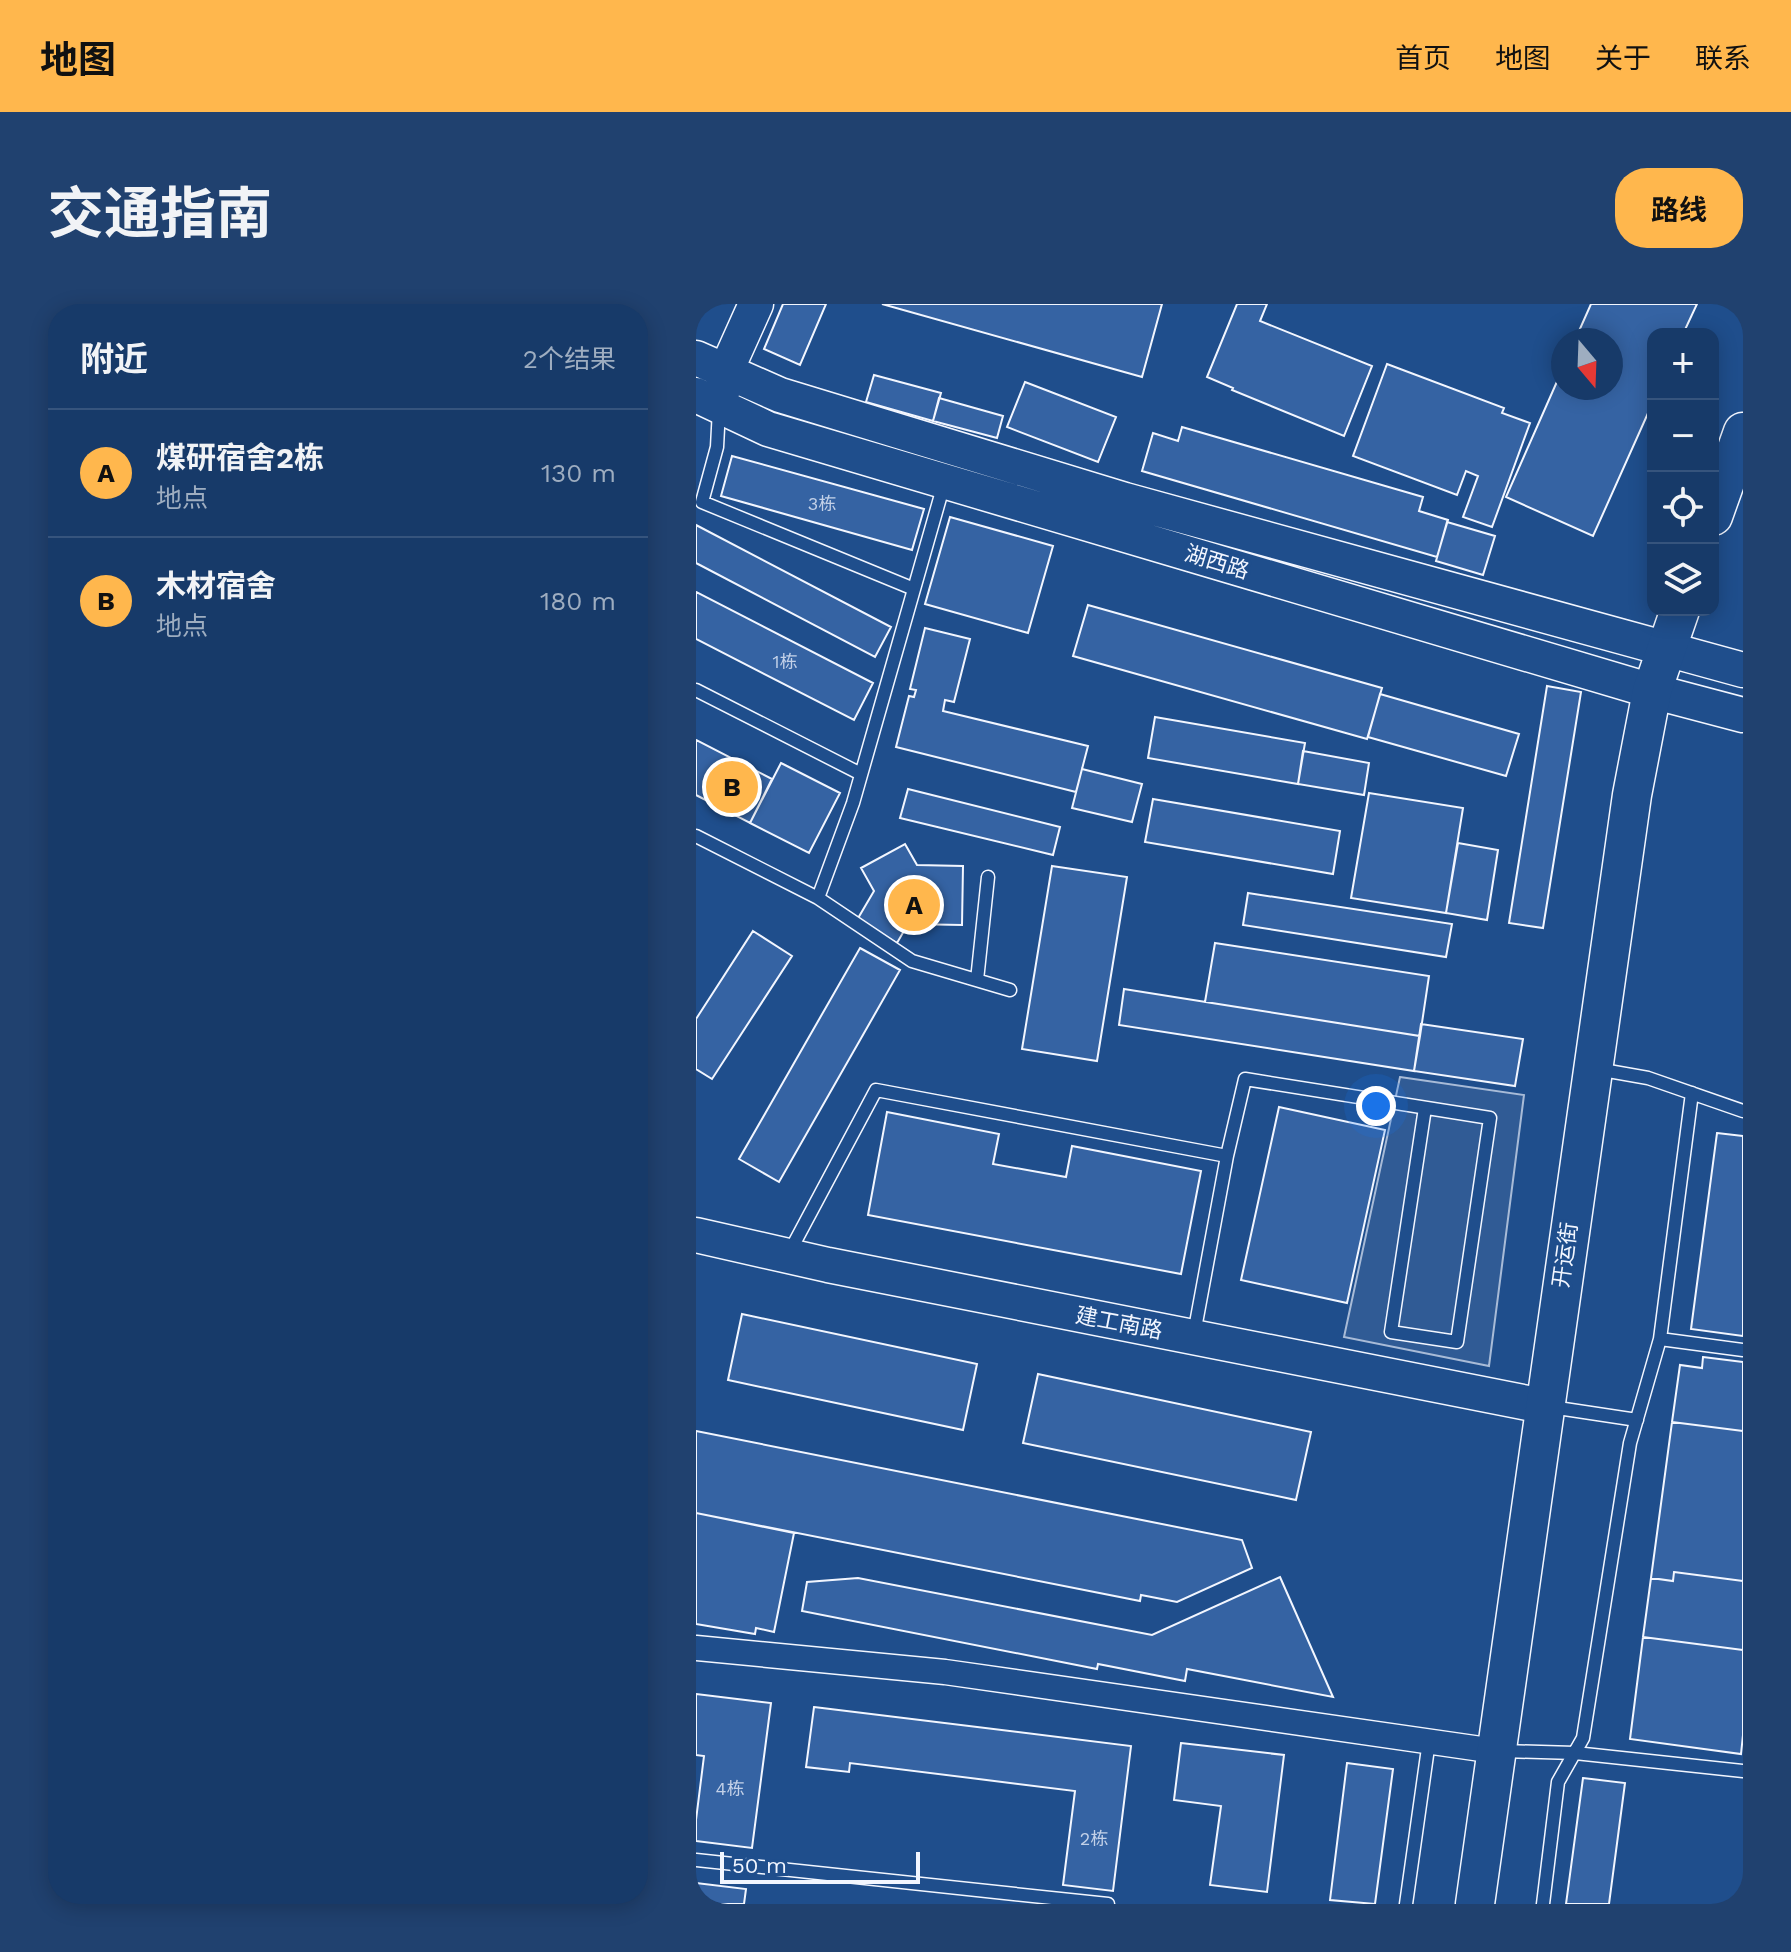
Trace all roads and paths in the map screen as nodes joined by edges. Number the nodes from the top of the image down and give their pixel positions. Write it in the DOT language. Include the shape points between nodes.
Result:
graph roads {
  1 [pos="756,304"];
  2 [pos="711,365"];
  3 [pos="708,401"];
  4 [pos="1743,432"];
  5 [pos="945,481"];
  6 [pos="1719,499"];
  7 [pos="914,589"];
  8 [pos="1678,616"];
  9 [pos="1666,649"];
  10 [pos="1743,670"];
  11 [pos="696,690"];
  12 [pos="1652,691"];
  13 [pos="1743,715"];
  14 [pos="861,774"];
  15 [pos="696,836"];
  16 [pos="988,877"];
  17 [pos="818,898"];
  18 [pos="977,980"];
  19 [pos="1010,990"];
  20 [pos="1592,1068"];
  21 [pos="1692,1093"];
  22 [pos="1425,1108"];
  23 [pos="1743,1111"];
  24 [pos="1227,1156"];
  25 [pos="696,1235"];
  26 [pos="787,1256"];
  27 [pos="1193,1337"];
  28 [pos="1660,1339"];
  29 [pos="1743,1350"];
  30 [pos="1543,1406"];
  31 [pos="1637,1420"];
  32 [pos="696,1648"];
  33 [pos="1429,1741"];
  34 [pos="1495,1751"];
  35 [pos="1575,1753"];
  36 [pos="1743,1771"];
  37 [pos="696,1860"];
  38 [pos="1108,1904"];
  39 [pos="1406,1904"];
  40 [pos="1475,1904"];
  41 [pos="1543,1904"];
  1 -- 2 [label="main road"];
  2 -- 3 [label="main road"];
  2 -- 9 [label="main road, 湖西路" via="780,395 1125,500"];
  3 -- 5 [label="main road, 湖西路" via="768,429"];
  3 -- 7 [label="lane" via="717,447 702,502"];
  4 -- 6 [label="main road"];
  5 -- 7 [label="lane"];
  5 -- 12 [label="main road, 湖西路"];
  7 -- 14 [label="lane"];
  8 -- 9 [label="main road, 开运街"];
  9 -- 10 [label="main road, 湖西路"];
  9 -- 12 [label="main road, 开运街"];
  11 -- 14 [label="lane"];
  12 -- 13 [label="main road, 湖西路"];
  12 -- 20 [label="main road, 开运街"];
  14 -- 17 [label="lane"];
  15 -- 17 [label="lane"];
  16 -- 18 [label="lane"];
  17 -- 18 [label="lane" via="912,961"];
  18 -- 19 [label="lane"];
  20 -- 21 [label="lane"];
  20 -- 30 [label="main road, 开运街"];
  21 -- 23 [label="lane"];
  21 -- 28 [label="lane"];
  22 -- 22 [label="lane" via="1490,1118 1457,1342 1391,1332"];
  22 -- 24 [label="lane" via="1245,1079"];
  24 -- 26 [label="lane" via="876,1090"];
  24 -- 27 [label="lane"];
  25 -- 26 [label="main road, 建工南路"];
  26 -- 27 [label="main road, 建工南路"];
  27 -- 30 [label="main road, 建工南路"];
  28 -- 29 [label="lane"];
  28 -- 31 [label="lane"];
  30 -- 31 [label="lane"];
  30 -- 34 [label="main road, 开运街"];
  31 -- 35 [label="lane" via="1583,1738"];
  32 -- 33 [label="street" via="945,1672"];
  33 -- 34 [label="street"];
  33 -- 39 [label="lane"];
  34 -- 35 [label="lane"];
  34 -- 40 [label="main road, 开运街"];
  35 -- 36 [label="lane"];
  35 -- 41 [label="lane" via="1558,1782"];
  37 -- 38 [label="lane"];
}
